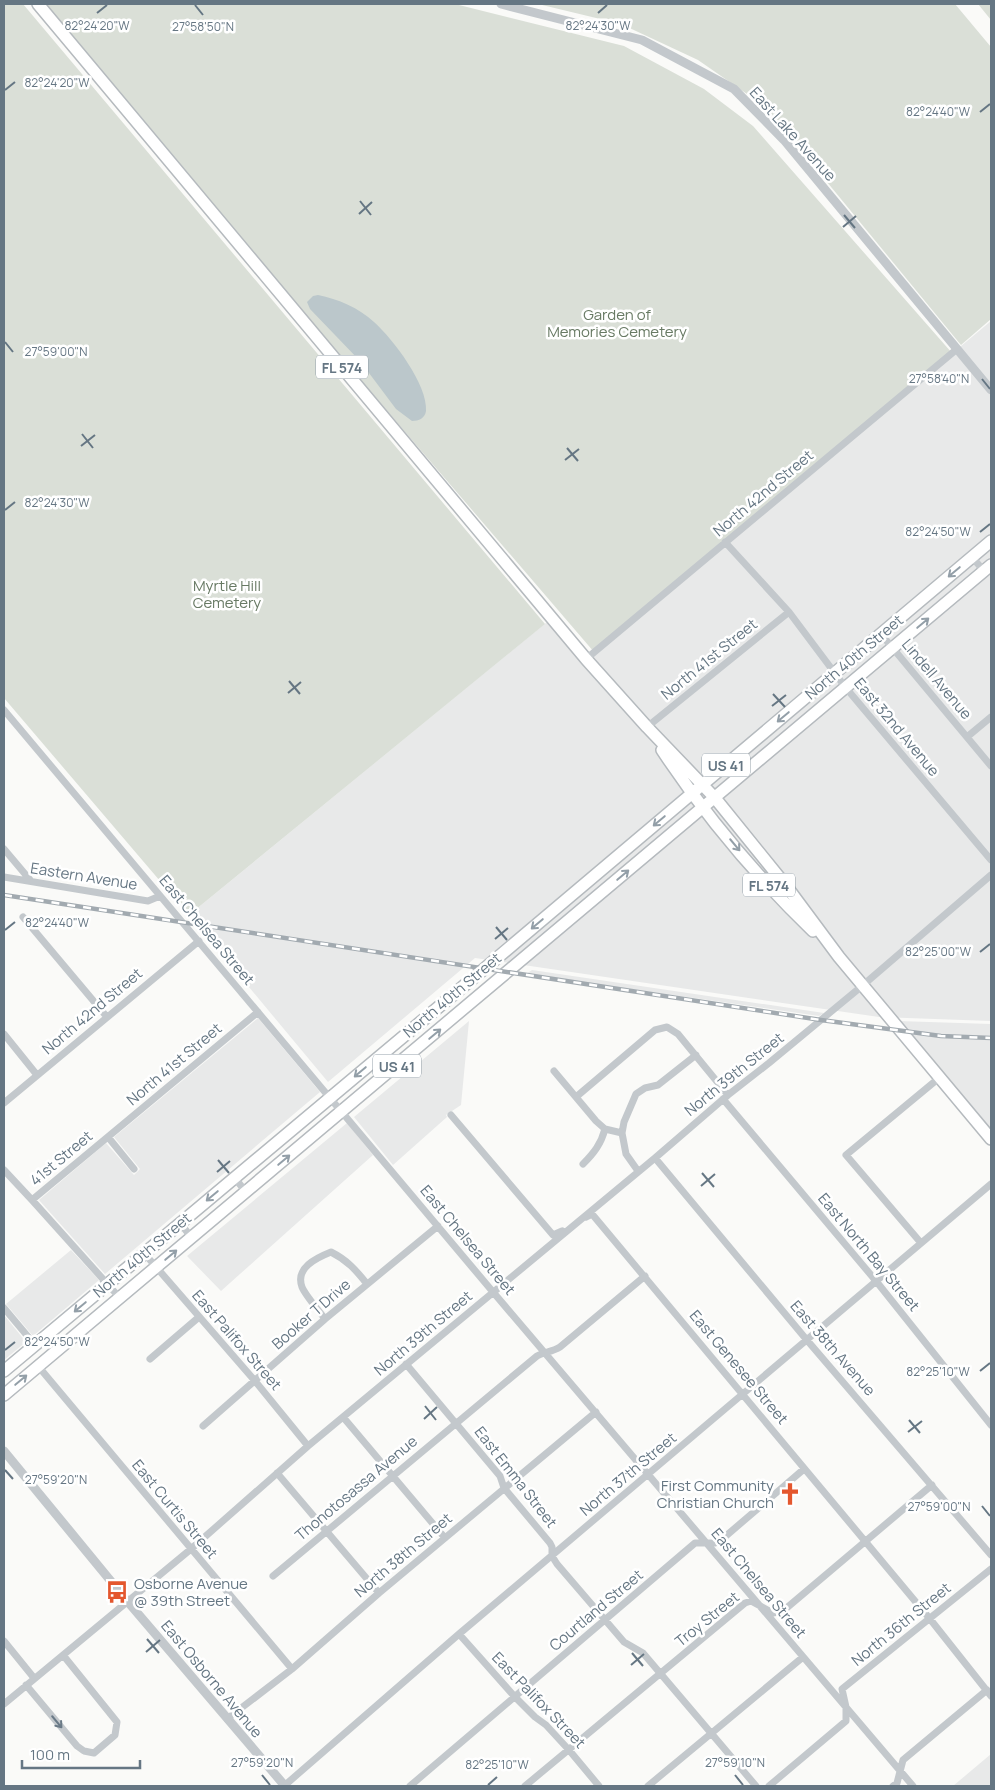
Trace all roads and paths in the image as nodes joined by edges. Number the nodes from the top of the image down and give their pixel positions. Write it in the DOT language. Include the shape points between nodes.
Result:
graph roads {
  1 [pos="38,4"];
  2 [pos="500,4"];
  3 [pos="957,349"];
  4 [pos="991,390"];
  5 [pos="991,541"];
  6 [pos="725,542"];
  7 [pos="972,557"];
  8 [pos="988,568"];
  9 [pos="789,612"];
  10 [pos="882,634"];
  11 [pos="893,648"];
  12 [pos="586,659"];
  13 [pos="834,674"];
  14 [pos="846,688"];
  15 [pos="4,710"];
  16 [pos="991,717"];
  17 [pos="647,727"];
  18 [pos="967,737"];
  19 [pos="991,766"];
  20 [pos="703,784"];
  21 [pos="693,793"];
  22 [pos="716,798"];
  23 [pos="704,808"];
  24 [pos="4,849"];
  25 [pos="991,860"];
  26 [pos="991,875"];
  27 [pos="4,877"];
  28 [pos="31,881"];
  29 [pos="575,892"];
  30 [pos="160,896"];
  31 [pos="586,906"];
  32 [pos="23,917"];
  33 [pos="199,941"];
  34 [pos="839,957"];
  35 [pos="862,986"];
  36 [pos="445,1000"];
  37 [pos="258,1012"];
  38 [pos="457,1015"];
  39 [pos="107,1017"];
  40 [pos="4,1034"];
  41 [pos="696,1055"];
  42 [pos="554,1071"];
  43 [pos="37,1075"];
  44 [pos="939,1078"];
  45 [pos="330,1097"];
  46 [pos="576,1097"];
  47 [pos="726,1097"];
  48 [pos="4,1103"];
  49 [pos="342,1111"];
  50 [pos="451,1115"];
  51 [pos="605,1128"];
  52 [pos="622,1133"];
  53 [pos="108,1137"];
  54 [pos="991,1139"];
  55 [pos="655,1158"];
  56 [pos="583,1164"];
  57 [pos="134,1169"];
  58 [pos="4,1170"];
  59 [pos="638,1171"];
  60 [pos="234,1178"];
  61 [pos="991,1184"];
  62 [pos="246,1192"];
  63 [pos="32,1200"];
  64 [pos="180,1223"];
  65 [pos="573,1225"];
  66 [pos="438,1226"];
  67 [pos="192,1238"];
  68 [pos="921,1243"];
  69 [pos="144,1253"];
  70 [pos="156,1267"];
  71 [pos="645,1276"];
  72 [pos="876,1281"];
  73 [pos="108,1284"];
  74 [pos="367,1284"];
  75 [pos="493,1292"];
  76 [pos="120,1298"];
  77 [pos="4,1308"];
  78 [pos="199,1317"];
  79 [pos="325,1319"];
  80 [pos="806,1339"];
  81 [pos="34,1345"];
  82 [pos="544,1352"];
  83 [pos="150,1359"];
  84 [pos="406,1364"];
  85 [pos="38,1366"];
  86 [pos="4,1371"];
  87 [pos="255,1381"];
  88 [pos="744,1394"];
  89 [pos="4,1395"];
  90 [pos="596,1412"];
  91 [pos="342,1418"];
  92 [pos="455,1423"];
  93 [pos="991,1425"];
  94 [pos="203,1426"];
  95 [pos="308,1446"];
  96 [pos="4,1451"];
  97 [pos="804,1469"];
  98 [pos="277,1473"];
  99 [pos="648,1474"];
  100 [pos="392,1476"];
  101 [pos="932,1485"];
  102 [pos="504,1488"];
  103 [pos="326,1532"];
  104 [pos="445,1538"];
  105 [pos="706,1542"];
  106 [pos="865,1542"];
  107 [pos="191,1549"];
  108 [pos="991,1555"];
  109 [pos="552,1556"];
  110 [pos="991,1569"];
  111 [pos="272,1576"];
  112 [pos="379,1593"];
  113 [pos="128,1602"];
  114 [pos="760,1607"];
  115 [pos="930,1619"];
  116 [pos="606,1620"];
  117 [pos="459,1634"];
  118 [pos="4,1642"];
  119 [pos="63,1655"];
  120 [pos="803,1656"];
  121 [pos="292,1669"];
  122 [pos="660,1674"];
  123 [pos="34,1678"];
  124 [pos="26,1685"];
  125 [pos="989,1693"];
  126 [pos="514,1697"];
  127 [pos="4,1704"];
  128 [pos="846,1707"];
  129 [pos="227,1719"];
  130 [pos="711,1734"];
  131 [pos="569,1750"];
  132 [pos="900,1771"];
  133 [pos="284,1786"];
  134 [pos="410,1786"];
  135 [pos="525,1786"];
  136 [pos="599,1786"];
  137 [pos="648,1786"];
  138 [pos="756,1786"];
  139 [pos="769,1786"];
  140 [pos="892,1786"];
  141 [pos="913,1786"];
  1 -- 12 [label="main road, FL 574"];
  2 -- 3 [label="street, East Lake Avenue" via="642,40 734,89 784,140"];
  3 -- 4 [label="street, East Lake Avenue"];
  3 -- 6 [label="street, North 42nd Street"];
  5 -- 7 [label="main road, North 40th Street / US 41"];
  6 -- 9 [label="street, East 32nd Avenue"];
  6 -- 12 [label="street, North 42nd Street"];
  7 -- 8 [label="street"];
  7 -- 10 [label="main road, North 40th Street / US 41, one-way"];
  11 -- 8 [label="main road, North 40th Street / US 41, one-way"];
  9 -- 13 [label="street, East 32nd Avenue"];
  9 -- 17 [label="street, North 41st Street"];
  10 -- 11 [label="street, Lindell Avenue"];
  10 -- 13 [label="main road, North 40th Street / US 41"];
  11 -- 14 [label="main road, North 40th Street / US 41"];
  11 -- 18 [label="street, Lindell Avenue"];
  12 -- 17 [label="main road, FL 574"];
  13 -- 14 [label="street, East 32nd Avenue"];
  13 -- 20 [label="main road, North 40th Street / US 41, one-way"];
  14 -- 22 [label="main road, North 40th Street / US 41"];
  14 -- 25 [label="street, East 32nd Avenue"];
  15 -- 30 [label="street, East Chelsea Street"];
  16 -- 18 [label="street"];
  17 -- 20 [label="main road, FL 574"];
  17 -- 21 [label="main road, FL 574"];
  18 -- 19 [label="street, Lindell Avenue"];
  20 -- 21 [label="main road, North 40th Street / US 41"];
  20 -- 22 [label="main road, FL 574"];
  21 -- 23 [label="main road, FL 574"];
  21 -- 29 [label="main road, North 40th Street / US 41, one-way"];
  22 -- 23 [label="main road, North 40th Street / US 41"];
  22 -- 34 [label="main road, FL 574"];
  31 -- 23 [label="main road, North 40th Street / US 41, one-way"];
  23 -- 34 [label="main road, FL 574, one-way" via="796,915"];
  24 -- 28 [label="street"];
  26 -- 35 [label="street"];
  27 -- 28 [label="street, Eastern Avenue"];
  28 -- 30 [label="street, Eastern Avenue" via="148,901"];
  29 -- 31 [label="street"];
  29 -- 36 [label="main road, North 40th Street / US 41, one-way"];
  30 -- 33 [label="street, East Chelsea Street"];
  31 -- 38 [label="main road, North 40th Street / US 41"];
  32 -- 39 [label="street"];
  33 -- 37 [label="street, East Chelsea Street"];
  33 -- 39 [label="street, North 42nd Street"];
  34 -- 35 [label="main road, FL 574"];
  35 -- 44 [label="main road, FL 574"];
  35 -- 47 [label="street, North 39th Street"];
  36 -- 38 [label="street"];
  36 -- 45 [label="main road, North 40th Street / US 41, one-way"];
  37 -- 45 [label="street, East Chelsea Street"];
  37 -- 53 [label="street, North 41st Street"];
  49 -- 38 [label="main road, North 40th Street / US 41, one-way"];
  39 -- 43 [label="street, North 42nd Street"];
  40 -- 43 [label="street"];
  41 -- 46 [label="street, East North Bay Street" via="673,1030 667,1027 655,1030"];
  41 -- 47 [label="street, East North Bay Street"];
  41 -- 52 [label="street" via="658,1085 636,1094"];
  42 -- 46 [label="street"];
  43 -- 48 [label="street, North 42nd Street"];
  44 -- 54 [label="main road, FL 574"];
  44 -- 68 [label="street" via="846,1155"];
  45 -- 49 [label="street, East Chelsea Street"];
  45 -- 60 [label="main road, North 40th Street / US 41"];
  46 -- 51 [label="street"];
  47 -- 55 [label="street, North 39th Street"];
  47 -- 72 [label="street, East North Bay Street"];
  62 -- 49 [label="main road, North 40th Street / US 41, one-way"];
  49 -- 66 [label="street, East Chelsea Street"];
  50 -- 65 [label="street, East Genesee Street" via="553,1235"];
  51 -- 52 [label="street"];
  51 -- 56 [label="street" via="596,1150"];
  52 -- 59 [label="street" via="626,1154"];
  53 -- 57 [label="street"];
  53 -- 63 [label="street, 41st Street"];
  55 -- 59 [label="street, North 39th Street"];
  55 -- 80 [label="street, East 38th Avenue"];
  58 -- 63 [label="street"];
  59 -- 65 [label="street, North 39th Street"];
  60 -- 62 [label="street"];
  60 -- 64 [label="main road, North 40th Street / US 41, one-way"];
  61 -- 68 [label="street, North 37th Street"];
  62 -- 67 [label="main road, North 40th Street / US 41"];
  63 -- 73 [label="street"];
  64 -- 67 [label="street"];
  64 -- 69 [label="main road, North 40th Street / US 41"];
  65 -- 71 [label="street, East Genesee Street" via="592,1214"];
  65 -- 75 [label="street, North 39th Street"];
  66 -- 74 [label="street, Booker T Drive"];
  66 -- 75 [label="street, East Chelsea Street"];
  70 -- 67 [label="main road, North 40th Street / US 41, one-way"];
  68 -- 72 [label="street, North 37th Street"];
  69 -- 70 [label="street, East Palifox Street"];
  69 -- 73 [label="main road, North 40th Street / US 41"];
  70 -- 76 [label="main road, North 40th Street / US 41"];
  70 -- 78 [label="street, East Palifox Street"];
  71 -- 82 [label="street, Thonotosassa Avenue" via="560,1348"];
  71 -- 88 [label="street, East Genesee Street"];
  72 -- 80 [label="street, North 37th Street"];
  72 -- 93 [label="street, East North Bay Street"];
  73 -- 76 [label="street"];
  73 -- 81 [label="main road, North 40th Street / US 41, one-way"];
  74 -- 79 [label="street, Booker T Drive"];
  74 -- 79 [label="street" via="354,1267 331,1252 306,1265 301,1277 302,1287"];
  75 -- 82 [label="street, East Chelsea Street"];
  75 -- 84 [label="street, North 39th Street"];
  76 -- 85 [label="main road, North 40th Street / US 41"];
  77 -- 81 [label="street"];
  78 -- 83 [label="street"];
  78 -- 87 [label="street, East Palifox Street"];
  79 -- 87 [label="street, Booker T Drive"];
  80 -- 88 [label="street, North 37th Street"];
  80 -- 101 [label="street, East 38th Avenue"];
  81 -- 86 [label="main road, North 40th Street / US 41"];
  82 -- 90 [label="street, East Chelsea Street"];
  82 -- 92 [label="street, Thonotosassa Avenue"];
  84 -- 91 [label="street, North 39th Street"];
  84 -- 92 [label="street, East Emma Street"];
  89 -- 85 [label="main road, North 40th Street / US 41, one-way"];
  85 -- 107 [label="street, East Curtis Street"];
  87 -- 94 [label="street, Booker T Drive"];
  87 -- 95 [label="street, East Palifox Street"];
  88 -- 97 [label="street, East Genesee Street"];
  88 -- 99 [label="street, North 37th Street"];
  90 -- 99 [label="street, East Chelsea Street"];
  90 -- 102 [label="street, North 38th Street"];
  91 -- 95 [label="street, North 39th Street"];
  91 -- 100 [label="street"];
  92 -- 100 [label="street, Thonotosassa Avenue"];
  92 -- 102 [label="street, East Emma Street" via="500,1476"];
  95 -- 98 [label="street, North 39th Street"];
  96 -- 113 [label="street, East Osborne Avenue"];
  97 -- 105 [label="street, Courtland Street" via="720,1541"];
  97 -- 106 [label="street, East Genesee Street"];
  98 -- 103 [label="street"];
  98 -- 107 [label="street, North 39th Street"];
  99 -- 105 [label="street, East Chelsea Street"];
  99 -- 109 [label="street, North 37th Street"];
  100 -- 103 [label="street, Thonotosassa Avenue"];
  100 -- 104 [label="street"];
  101 -- 106 [label="street, Troy Street"];
  101 -- 108 [label="street, East 38th Avenue"];
  102 -- 104 [label="street, North 38th Street"];
  102 -- 109 [label="street, East Emma Street" via="550,1543"];
  103 -- 111 [label="street, Thonotosassa Avenue"];
  103 -- 112 [label="street"];
  104 -- 112 [label="street, North 38th Street"];
  105 -- 114 [label="street, East Chelsea Street"];
  105 -- 116 [label="street, Courtland Street" via="695,1543"];
  106 -- 114 [label="street, Troy Street" via="783,1611 773,1613"];
  106 -- 115 [label="street, East Genesee Street"];
  107 -- 113 [label="street, North 39th Street"];
  107 -- 121 [label="street, East Curtis Street"];
  109 -- 116 [label="street, East Emma Street"];
  109 -- 117 [label="street, North 37th Street"];
  110 -- 115 [label="street, North 36th Street"];
  112 -- 121 [label="street, North 38th Street"];
  113 -- 119 [label="street, North 39th Street"];
  113 -- 129 [label="street, East Osborne Avenue"];
  114 -- 120 [label="street, East Chelsea Street"];
  114 -- 122 [label="street, Troy Street" via="751,1601 745,1603"];
  115 -- 125 [label="street, East Genesee Street"];
  115 -- 128 [label="street, North 36th Street" via="842,1689"];
  116 -- 122 [label="street, East Emma Street" via="624,1642 643,1653"];
  116 -- 126 [label="street, Courtland Street"];
  117 -- 126 [label="street, East Palifox Street"];
  117 -- 133 [label="street, North 37th Street"];
  118 -- 123 [label="street"];
  119 -- 123 [label="street, North 39th Street"];
  124 -- 119 [label="street, one-way" via="77,1746 84,1752 94,1753 115,1735 117,1722"];
  120 -- 128 [label="street, East Chelsea Street"];
  120 -- 130 [label="street"];
  121 -- 129 [label="street, North 38th Street"];
  122 -- 130 [label="street, East Emma Street"];
  122 -- 131 [label="street, Troy Street"];
  123 -- 124 [label="street, North 39th Street"];
  124 -- 127 [label="street, North 39th Street"];
  125 -- 132 [label="street" via="903,1760"];
  126 -- 131 [label="street, East Palifox Street"];
  126 -- 134 [label="street, Courtland Street"];
  128 -- 132 [label="street, East Chelsea Street"];
  128 -- 139 [label="street" via="846,1721"];
  129 -- 133 [label="street, East Osborne Avenue"];
  130 -- 137 [label="street"];
  130 -- 138 [label="street, East Emma Street"];
  131 -- 135 [label="street, Troy Street"];
  131 -- 136 [label="street, East Palifox Street"];
  132 -- 140 [label="street"];
  132 -- 141 [label="street, East Chelsea Street"];
}
